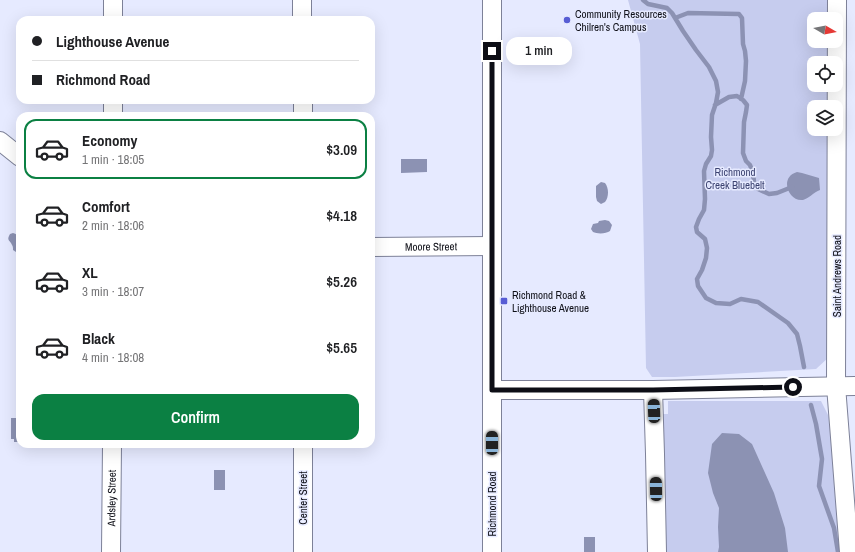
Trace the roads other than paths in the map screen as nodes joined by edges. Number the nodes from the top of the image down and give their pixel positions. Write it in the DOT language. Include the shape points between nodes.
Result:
graph roads {
  1 [pos="113,0"];
  2 [pos="302,0"];
  3 [pos="492,0"];
  4 [pos="837,0"];
  5 [pos="113,16"];
  6 [pos="302,16"];
  7 [pos="0,141"];
  8 [pos="16,154"];
  9 [pos="492,246"];
  10 [pos="375,247"];
  11 [pos="836,386"];
  12 [pos="855,386"];
  13 [pos="492,390"];
  14 [pos="653,390"];
  15 [pos="112,448"];
  16 [pos="303,448"];
  17 [pos="111,552"];
  18 [pos="303,552"];
  19 [pos="492,552"];
  20 [pos="657,552"];
  21 [pos="849,552"];
  1 -- 5 [label="street"];
  2 -- 6 [label="street"];
  3 -- 9 [label="street, Richmond Road"];
  4 -- 11 [label="street, Saint Andrews Road"];
  7 -- 8 [label="street"];
  9 -- 10 [label="street, Moore Street"];
  9 -- 13 [label="street, Richmond Road"];
  11 -- 12 [label="street"];
  11 -- 14 [label="street"];
  11 -- 21 [label="street, Saint Andrews Road"];
  13 -- 14 [label="street"];
  13 -- 19 [label="street, Richmond Road"];
  14 -- 20 [label="street"];
  15 -- 17 [label="street, Ardsley Street"];
  16 -- 18 [label="street, Center Street"];
}
